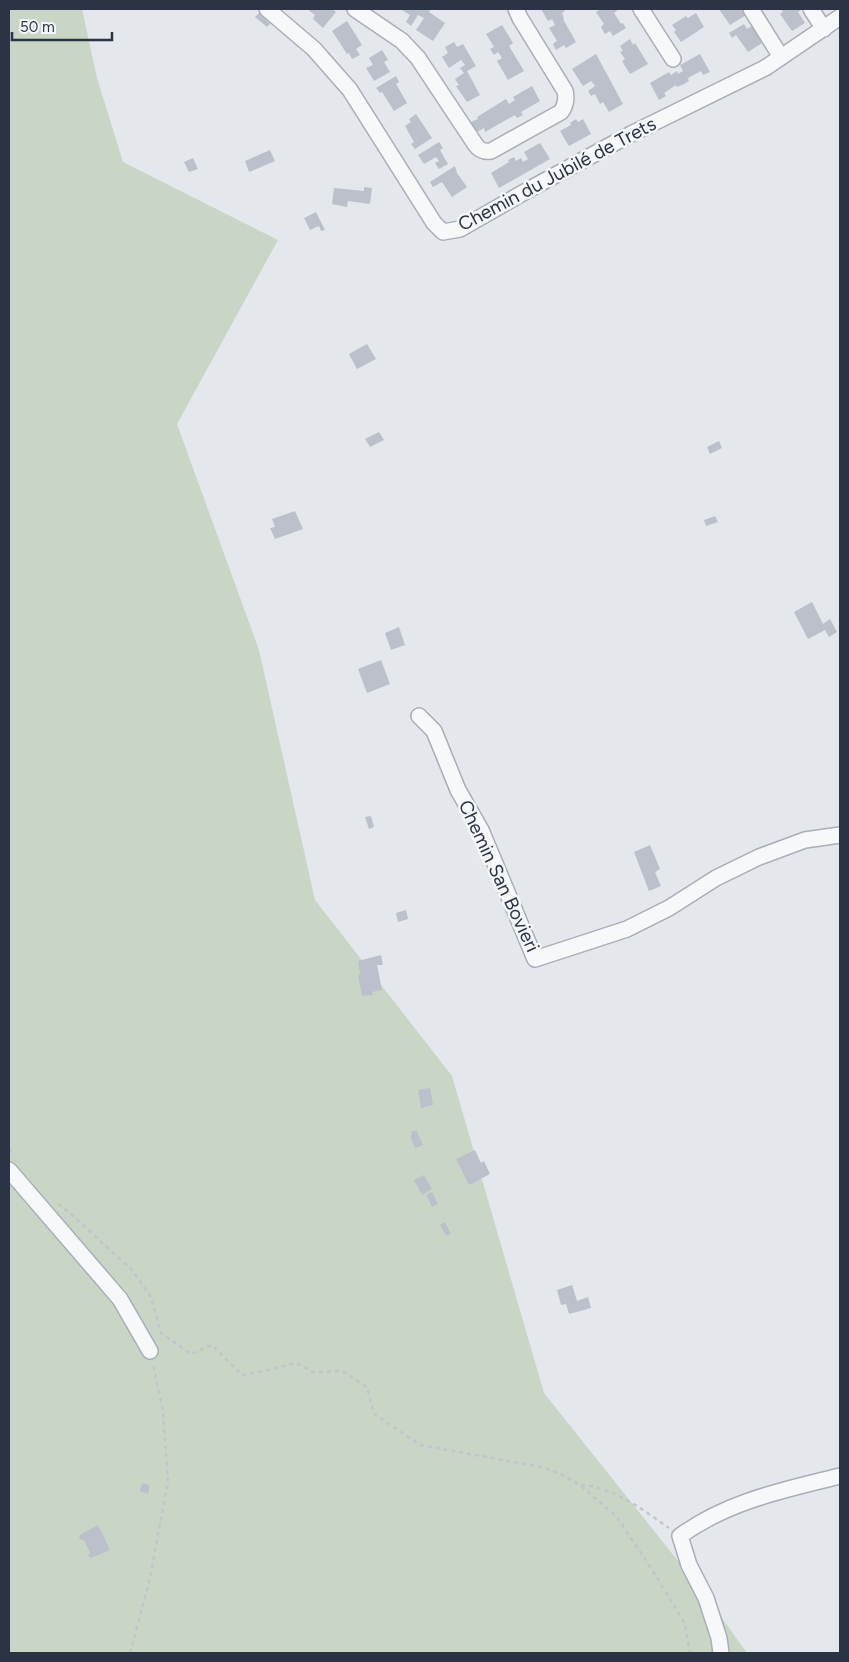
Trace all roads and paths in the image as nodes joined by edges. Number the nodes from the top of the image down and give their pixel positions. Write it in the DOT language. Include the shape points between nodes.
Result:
graph roads {
  1 [pos="267,9"];
  2 [pos="355,9"];
  3 [pos="516,9"];
  4 [pos="641,9"];
  5 [pos="751,9"];
  6 [pos="811,9"];
  7 [pos="840,18"];
  8 [pos="824,29"];
  9 [pos="782,58"];
  10 [pos="673,59"];
  11 [pos="419,716"];
  12 [pos="840,836"];
  13 [pos="9,1149"];
  14 [pos="13,1166"];
  15 [pos="53,1200"];
  16 [pos="150,1351"];
  17 [pos="840,1476"];
  18 [pos="580,1485"];
  19 [pos="680,1536"];
  20 [pos="130,1653"];
  21 [pos="690,1653"];
  22 [pos="721,1653"];
  1 -- 9 [label="street, Chemin du Jubilé de Trets" via="314,49 350,90 434,223 443,232 460,229 631,134"];
  2 -- 3 [label="street" via="411,49 474,144 486,152 561,112 566,103 564,92"];
  4 -- 10 [label="street"];
  5 -- 9 [label="street"];
  6 -- 8 [label="street"];
  7 -- 8 [label="street, Chemin du Jubilé de Trets"];
  8 -- 9 [label="street, Chemin du Jubilé de Trets"];
  11 -- 12 [label="street, Chemin San Bovieri" via="434,731 458,790 481,830 535,959 628,929 759,857 805,840"];
  13 -- 14 [label="path"];
  14 -- 16 [label="street" via="120,1300"];
  15 -- 18 [label="path" via="133,1271 151,1297 161,1334 191,1354 212,1345 242,1375 296,1362 313,1372 342,1371 367,1387 374,1414 420,1445 542,1466"];
  16 -- 20 [label="path" via="164,1411 168,1481 150,1578"];
  17 -- 19 [label="street" via="739,1503"];
  18 -- 19 [label="path" via="609,1491"];
  18 -- 21 [label="path" via="617,1517 662,1583 685,1624"];
  19 -- 22 [label="street" via="689,1565 706,1598"];
}
